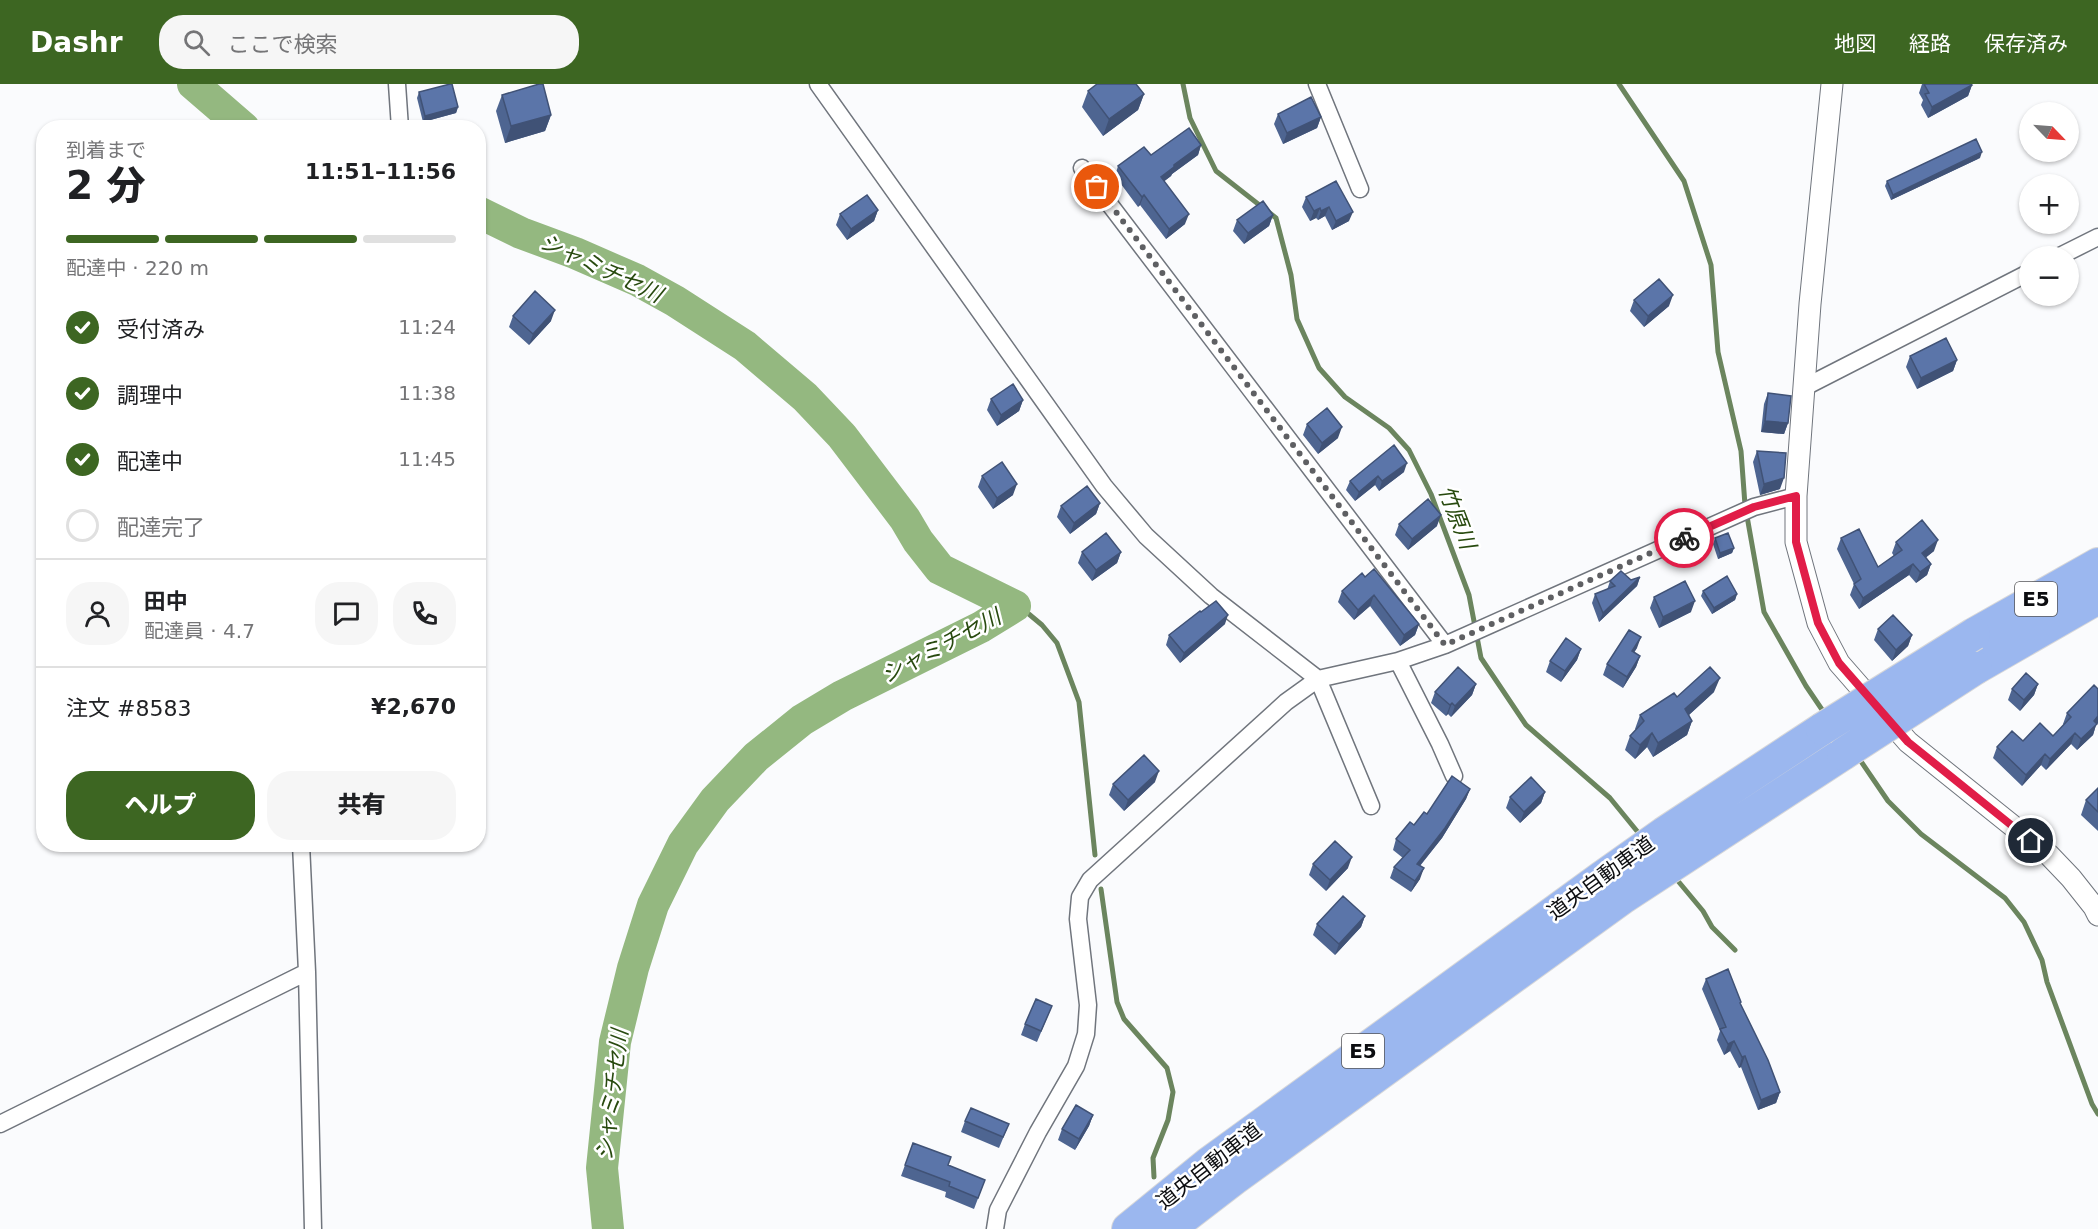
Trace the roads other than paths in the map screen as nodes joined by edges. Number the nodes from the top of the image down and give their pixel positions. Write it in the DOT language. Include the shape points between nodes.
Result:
graph roads {
  1 [pos="397,84"];
  2 [pos="818,84"];
  3 [pos="1317,84"];
  4 [pos="1832,84"];
  5 [pos="399,120"];
  6 [pos="1082,168"];
  7 [pos="1360,189"];
  8 [pos="2098,237"];
  9 [pos="2079,246"];
  10 [pos="2019,278"];
  11 [pos="1805,387"];
  12 [pos="1796,496"];
  13 [pos="2098,564"];
  14 [pos="2098,598"];
  15 [pos="1445,645"];
  16 [pos="1398,661"];
  17 [pos="1318,679"];
  18 [pos="1454,776"];
  19 [pos="1371,806"];
  20 [pos="301,852"];
  21 [pos="1613,887"];
  22 [pos="2098,915"];
  23 [pos="307,972"];
  24 [pos="0,1124"];
  25 [pos="313,1229"];
  26 [pos="996,1229"];
  27 [pos="1128,1229"];
  28 [pos="1169,1229"];
  1 -- 5 [label="street"];
  2 -- 17 [label="street" via="1104,486 1146,536 1211,596"];
  3 -- 7 [label="street"];
  4 -- 11 [label="street"];
  6 -- 15 [label="street"];
  8 -- 9 [label="street"];
  10 -- 11 [label="street"];
  11 -- 12 [label="street"];
  12 -- 15 [label="street" via="1754,507"];
  12 -- 22 [label="street" via="1796,542 1818,623 1839,663 1908,742 2049,855"];
  13 -- 21 [label="highway, 道央自動車道 / E5, bridge" via="1974,634 1664,833"];
  14 -- 21 [label="highway, 道央自動車道 / E5, bridge" via="1976,668 1689,856"];
  15 -- 16 [label="street"];
  16 -- 17 [label="street"];
  16 -- 18 [label="street"];
  17 -- 19 [label="street"];
  17 -- 26 [label="street" via="1286,702 1119,853 1090,880 1080,897 1078,919 1088,1005 1086,1034 1076,1066 998,1210"];
  20 -- 23 [label="street"];
  21 -- 27 [label="highway, 道央自動車道 / E5" via="1209,1163"];
  21 -- 28 [label="highway, 道央自動車道 / E5"];
  23 -- 24 [label="street"];
  23 -- 25 [label="street"];
}
